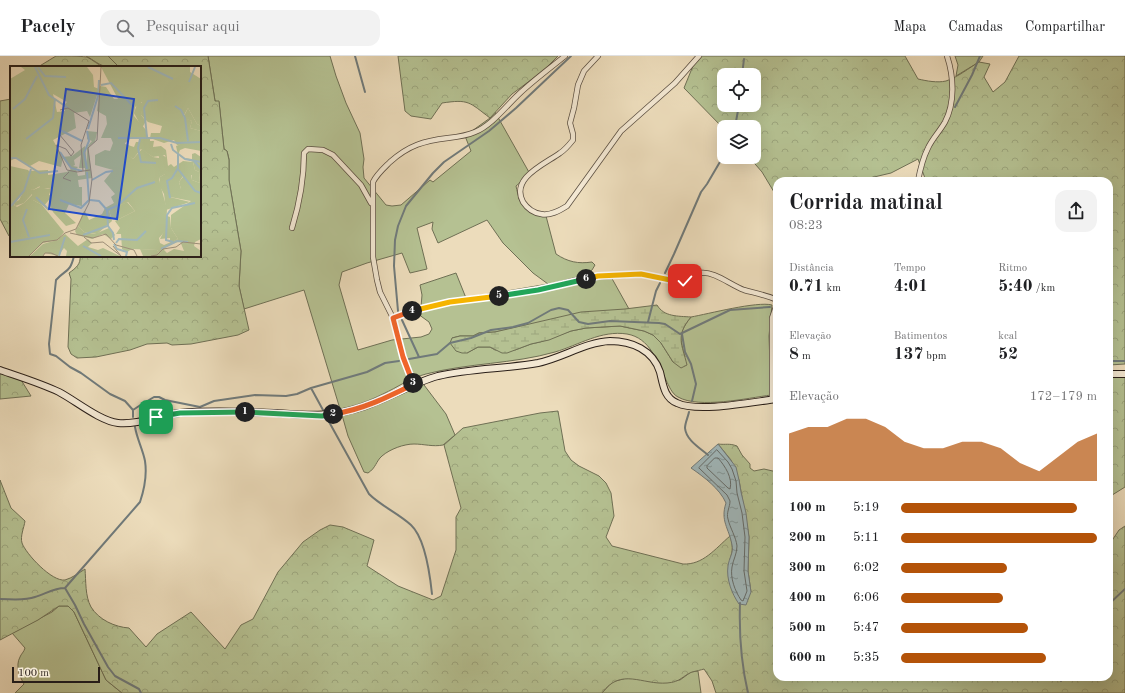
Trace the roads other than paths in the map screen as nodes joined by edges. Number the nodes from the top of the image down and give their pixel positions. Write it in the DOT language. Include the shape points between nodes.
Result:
graph roads {
  1 [pos="565,56"];
  2 [pos="598,56"];
  3 [pos="699,56"];
  4 [pos="947,56"];
  5 [pos="919,177"];
  6 [pos="372,206"];
  7 [pos="292,228"];
  8 [pos="773,298"];
  9 [pos="773,315"];
  10 [pos="393,318"];
  11 [pos="773,351"];
  12 [pos="0,370"];
  13 [pos="1113,374"];
  14 [pos="1125,374"];
  15 [pos="414,384"];
  16 [pos="773,400"];
  1 -- 6 [label="street" via="522,91 491,122 476,132 422,142 400,153 375,178"];
  2 -- 3 [label="street" via="584,71 578,85 570,123 573,140 561,152 530,173 523,182 522,200 536,213 553,213 567,206 621,131 675,83"];
  4 -- 5 [label="street" via="951,70 950,113 927,149"];
  6 -- 7 [label="street" via="361,185 339,160 323,150 308,149 304,153 305,170"];
  6 -- 10 [label="street" via="377,280"];
  8 -- 10 [label="street" via="742,289 712,274 699,273 680,282 634,274 598,276 538,290 450,302"];
  9 -- 11 [label="street"];
  10 -- 15 [label="street" via="403,357"];
  12 -- 15 [label="street" via="39,382 107,421 119,423 180,413 244,412 322,416 338,414 377,402"];
  13 -- 14 [label="street"];
  15 -- 16 [label="street" via="439,376 538,362 560,357 598,342 620,341 640,346 647,352 655,361 668,398 678,404 703,407"];
}
